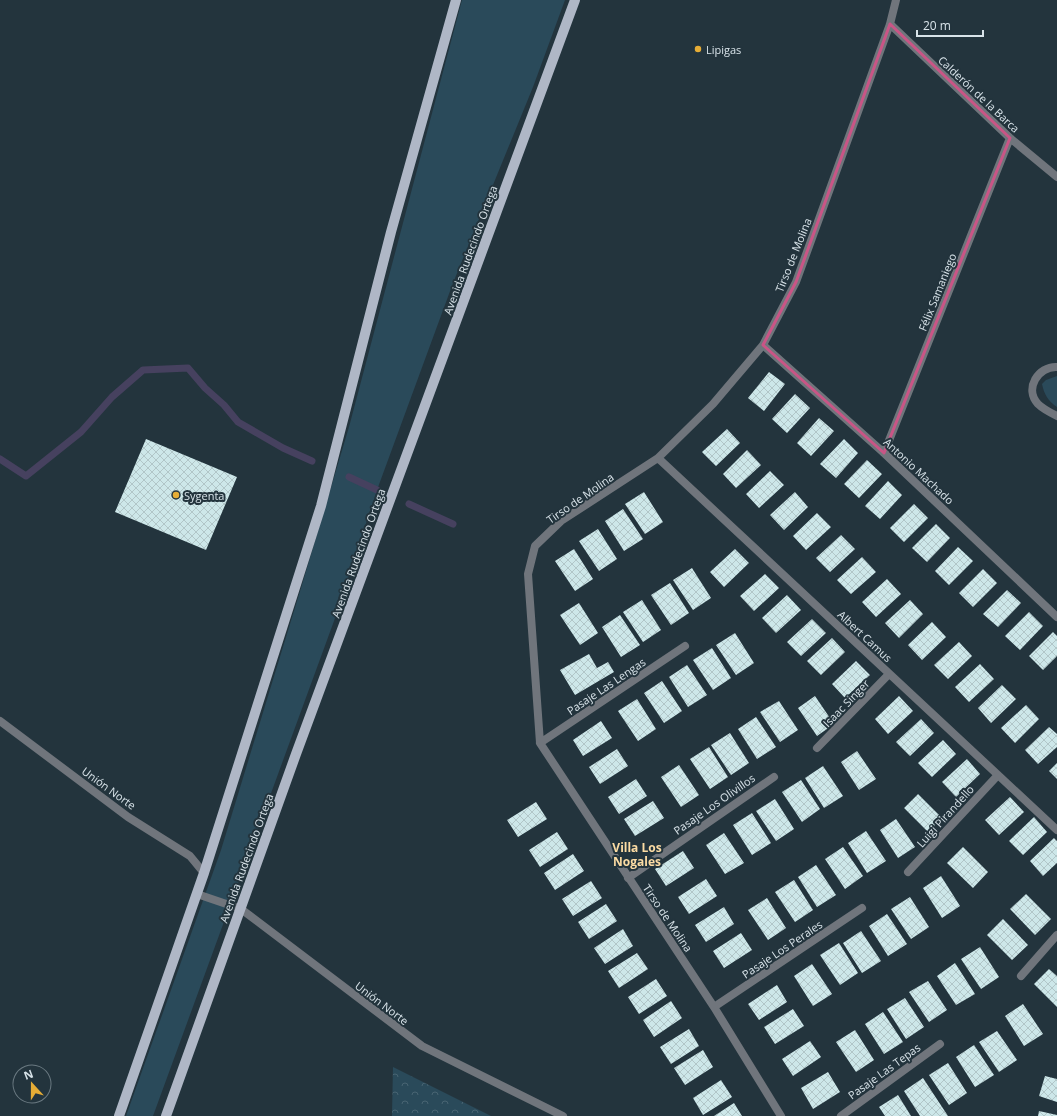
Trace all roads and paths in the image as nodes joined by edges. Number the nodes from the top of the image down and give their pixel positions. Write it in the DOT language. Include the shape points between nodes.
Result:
graph roads {
  1 [pos="456,0"];
  2 [pos="575,0"];
  3 [pos="896,0"];
  4 [pos="890,24"];
  5 [pos="1010,138"];
  6 [pos="1057,177"];
  7 [pos="763,345"];
  8 [pos="1057,366"];
  9 [pos="1057,416"];
  10 [pos="884,453"];
  11 [pos="658,458"];
  12 [pos="1057,616"];
  13 [pos="685,646"];
  14 [pos="890,674"];
  15 [pos="0,721"];
  16 [pos="540,743"];
  17 [pos="817,748"];
  18 [pos="998,775"];
  19 [pos="774,777"];
  20 [pos="1057,830"];
  21 [pos="908,872"];
  22 [pos="204,873"];
  23 [pos="628,878"];
  24 [pos="197,894"];
  25 [pos="862,908"];
  26 [pos="241,909"];
  27 [pos="1057,935"];
  28 [pos="1021,976"];
  29 [pos="714,1007"];
  30 [pos="940,1044"];
  31 [pos="119,1116"];
  32 [pos="166,1116"];
  33 [pos="563,1116"];
  34 [pos="781,1116"];
  35 [pos="840,1116"];
  1 -- 22 [label="main road" via="391,232 321,506"];
  2 -- 26 [label="main road, Avenida Rudecindo Ortega"];
  3 -- 4 [label="street, Tirso de Molina"];
  4 -- 5 [label="street, Calderón de la Barca"];
  4 -- 7 [label="street, Tirso de Molina" via="796,282"];
  5 -- 6 [label="street, Calderón de la Barca"];
  5 -- 10 [label="street, Félix Samaniego"];
  7 -- 10 [label="street, Antonio Machado"];
  7 -- 11 [label="street, Tirso de Molina" via="713,404"];
  8 -- 9 [label="street" via="1042,371 1032,390 1039,404"];
  10 -- 12 [label="street, Antonio Machado"];
  11 -- 14 [label="street, Albert Camus"];
  11 -- 16 [label="street, Tirso de Molina" via="561,522 535,546 528,574"];
  13 -- 16 [label="street, Pasaje Las Lengas"];
  14 -- 17 [label="street, Isaac Singer"];
  14 -- 18 [label="street, Albert Camus"];
  15 -- 22 [label="street, Unión Norte" via="128,817 190,856"];
  16 -- 23 [label="street, Tirso de Molina"];
  18 -- 20 [label="street, Albert Camus"];
  18 -- 21 [label="street, Luigi Pirandello"];
  19 -- 23 [label="street, Pasaje Los Olivillos"];
  22 -- 24 [label="main road"];
  23 -- 29 [label="street, Tirso de Molina"];
  24 -- 26 [label="street, Unión Norte"];
  24 -- 31 [label="main road"];
  25 -- 29 [label="street, Pasaje Los Perales"];
  26 -- 32 [label="main road, Avenida Rudecindo Ortega"];
  26 -- 33 [label="street, Unión Norte" via="422,1046"];
  27 -- 28 [label="street"];
  29 -- 34 [label="street, Tirso de Molina"];
  30 -- 35 [label="street, Pasaje Las Tepas"];
}
